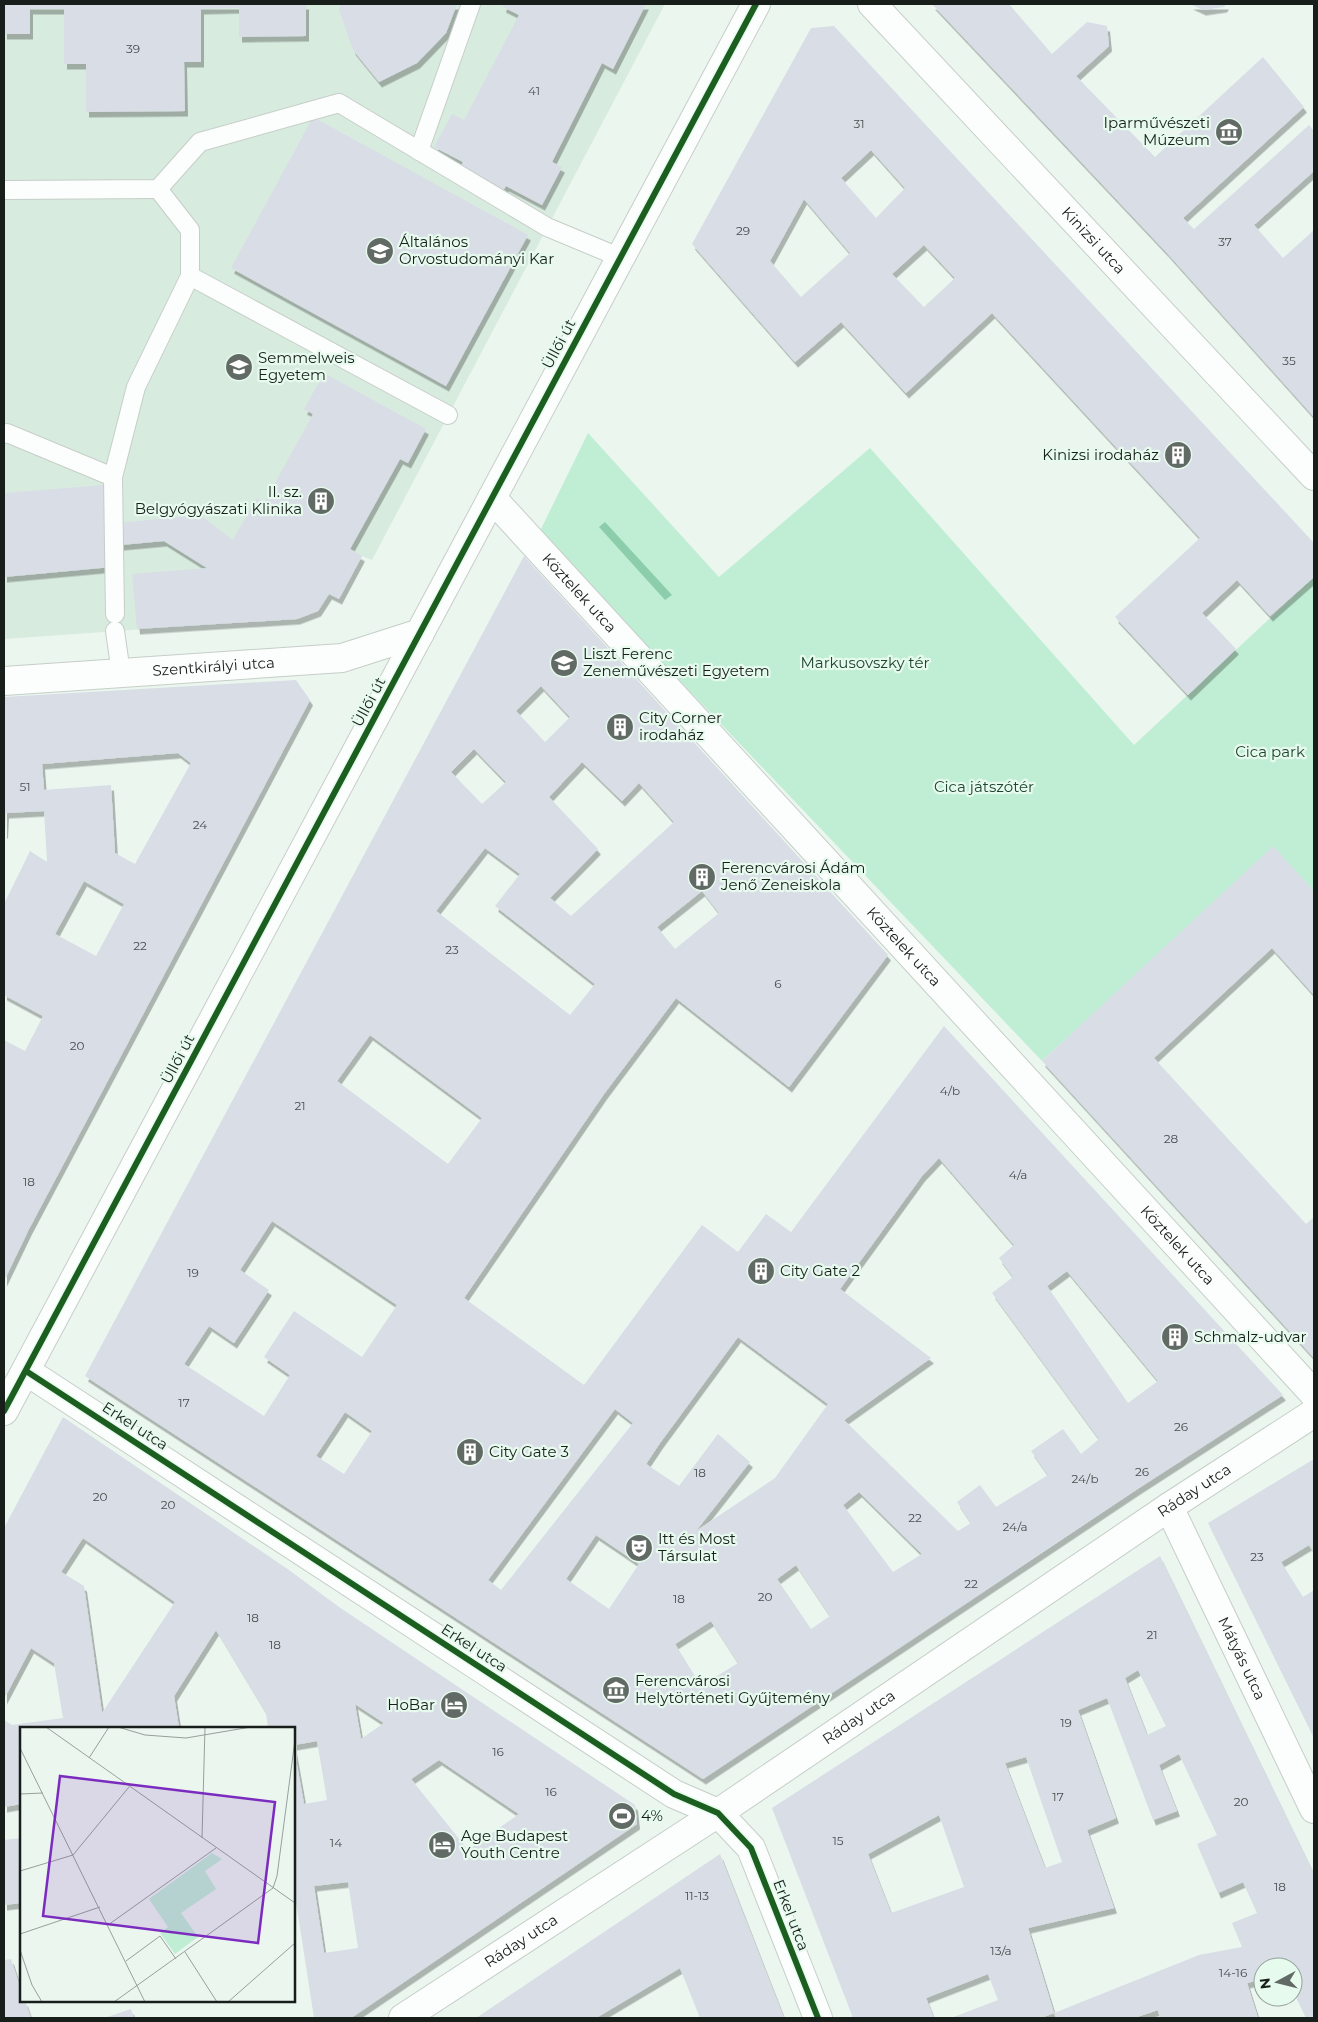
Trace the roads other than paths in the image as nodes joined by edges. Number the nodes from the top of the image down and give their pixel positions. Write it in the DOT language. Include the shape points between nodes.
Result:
graph roads {
  1 [pos="471,4"];
  2 [pos="756,4"];
  3 [pos="872,4"];
  4 [pos="419,151"];
  5 [pos="158,189"];
  6 [pos="4,190"];
  7 [pos="619,258"];
  8 [pos="190,276"];
  9 [pos="448,415"];
  10 [pos="4,434"];
  11 [pos="1314,476"];
  12 [pos="113,477"];
  13 [pos="492,498"];
  14 [pos="420,633"];
  15 [pos="121,673"];
  16 [pos="4,681"];
  17 [pos="26,1371"];
  18 [pos="1314,1394"];
  19 [pos="4,1412"];
  20 [pos="1314,1413"];
  21 [pos="1169,1507"];
  22 [pos="1314,1809"];
  23 [pos="718,1813"];
  24 [pos="403,2018"];
  25 [pos="818,2018"];
  1 -- 4 [label="lane"];
  2 -- 7 [label="street, Üllői út"];
  3 -- 11 [label="street, Kinizsi utca"];
  4 -- 5 [label="lane" via="339,103 200,142"];
  4 -- 7 [label="lane" via="547,227"];
  5 -- 6 [label="lane"];
  5 -- 8 [label="lane" via="190,230"];
  7 -- 13 [label="street, Üllői út"];
  8 -- 9 [label="lane"];
  8 -- 12 [label="lane" via="136,387"];
  10 -- 12 [label="lane"];
  12 -- 15 [label="lane" via="115,622"];
  13 -- 14 [label="street, Üllői út"];
  13 -- 18 [label="street, Köztelek utca"];
  14 -- 15 [label="street, Szentkirályi utca" via="342,658"];
  14 -- 17 [label="street, Üllői út"];
  15 -- 16 [label="street, Szentkirályi utca"];
  17 -- 19 [label="street, Üllői út"];
  17 -- 23 [label="street, Erkel utca" via="674,1794"];
  20 -- 21 [label="street, Ráday utca"];
  21 -- 22 [label="street, Mátyás utca"];
  21 -- 23 [label="street, Ráday utca"];
  23 -- 24 [label="street, Ráday utca"];
  23 -- 25 [label="street, Erkel utca" via="751,1848"];
}
